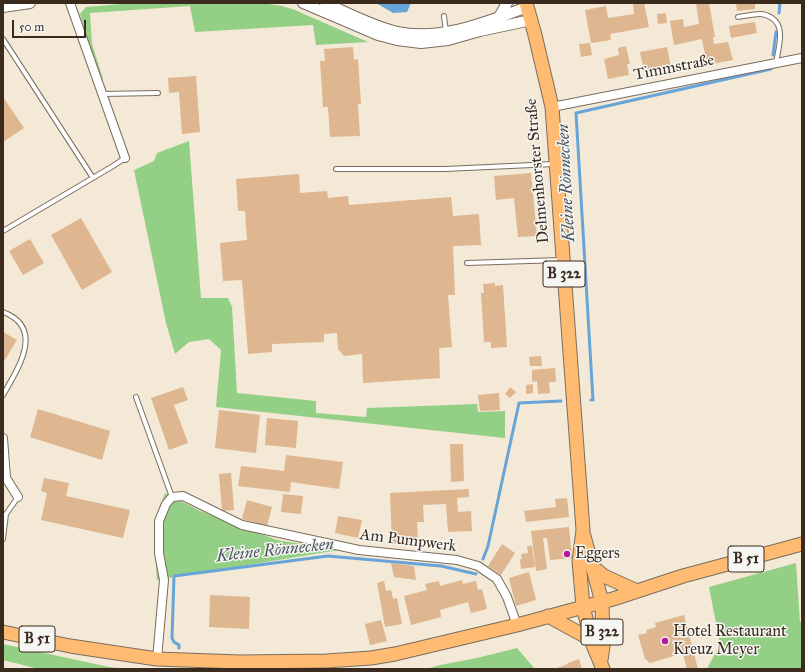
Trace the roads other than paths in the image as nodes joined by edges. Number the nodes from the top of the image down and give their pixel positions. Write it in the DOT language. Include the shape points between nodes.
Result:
graph roads {
  1 [pos="30,3"];
  2 [pos="70,3"];
  3 [pos="303,3"];
  4 [pos="325,3"];
  5 [pos="507,3"];
  6 [pos="527,5"];
  7 [pos="3,7"];
  8 [pos="444,16"];
  9 [pos="499,17"];
  10 [pos="738,17"];
  11 [pos="531,20"];
  12 [pos="447,36"];
  13 [pos="3,39"];
  14 [pos="802,58"];
  15 [pos="776,63"];
  16 [pos="158,92"];
  17 [pos="102,94"];
  18 [pos="552,107"];
  19 [pos="125,158"];
  20 [pos="556,164"];
  21 [pos="336,169"];
  22 [pos="93,178"];
  23 [pos="3,231"];
  24 [pos="563,259"];
  25 [pos="467,263"];
  26 [pos="3,312"];
  27 [pos="3,395"];
  28 [pos="136,397"];
  29 [pos="3,438"];
  30 [pos="18,497"];
  31 [pos="172,497"];
  32 [pos="4,527"];
  33 [pos="583,530"];
  34 [pos="3,539"];
  35 [pos="802,544"];
  36 [pos="593,567"];
  37 [pos="637,591"];
  38 [pos="602,602"];
  39 [pos="584,607"];
  40 [pos="548,616"];
  41 [pos="517,625"];
  42 [pos="3,632"];
  43 [pos="592,640"];
  44 [pos="157,660"];
  45 [pos="602,666"];
  1 -- 7 [label="street"];
  2 -- 17 [label="street"];
  3 -- 12 [label="street" via="378,35 397,40 421,43"];
  4 -- 12 [label="street" via="374,25 397,32"];
  5 -- 9 [label="street"];
  6 -- 9 [label="street"];
  6 -- 11 [label="main road, Delmenhorster Straße / B 322"];
  8 -- 12 [label="lane"];
  9 -- 12 [label="street"];
  10 -- 15 [label="lane" via="762,14 770,16 778,24 780,36"];
  11 -- 12 [label="street"];
  11 -- 18 [label="main road, Delmenhorster Straße / B 322"];
  13 -- 22 [label="lane"];
  14 -- 15 [label="street, Timmstraße"];
  15 -- 18 [label="street, Timmstraße"];
  16 -- 17 [label="lane"];
  17 -- 19 [label="street"];
  18 -- 20 [label="main road, Delmenhorster Straße / B 322"];
  19 -- 22 [label="lane"];
  20 -- 21 [label="lane" via="445,169"];
  20 -- 24 [label="main road, Delmenhorster Straße / B 322"];
  22 -- 23 [label="lane"];
  24 -- 25 [label="lane"];
  24 -- 33 [label="main road, Delmenhorster Straße / B 322"];
  26 -- 27 [label="lane" via="19,322 26,334 27,345"];
  28 -- 31 [label="lane"];
  29 -- 30 [label="street" via="6,478"];
  30 -- 32 [label="lane" via="6,514"];
  31 -- 41 [label="street, Am Pumpwerk" via="183,496 242,525 359,550 457,560 478,566 497,578"];
  31 -- 44 [label="street" via="159,521 159,553 164,580"];
  32 -- 34 [label="lane"];
  33 -- 36 [label="main road, Delmenhorster Straße / B 322"];
  33 -- 39 [label="main road, Delmenhorster Straße / B 322" via="580,561"];
  35 -- 37 [label="main road, B 51"];
  36 -- 37 [label="main road" via="604,576"];
  36 -- 38 [label="main road, Delmenhorster Straße / B 322"];
  37 -- 38 [label="main road, B 51"];
  38 -- 39 [label="main road, B 51"];
  38 -- 45 [label="main road, Delmenhorster Straße / B 322"];
  39 -- 40 [label="main road, B 51"];
  39 -- 43 [label="main road, Delmenhorster Straße / B 322"];
  40 -- 41 [label="main road, B 51"];
  40 -- 43 [label="main road"];
  41 -- 44 [label="main road, B 51" via="370,658 248,662"];
  42 -- 44 [label="main road, B 51"];
  43 -- 45 [label="main road, Delmenhorster Straße / B 322"];
}
